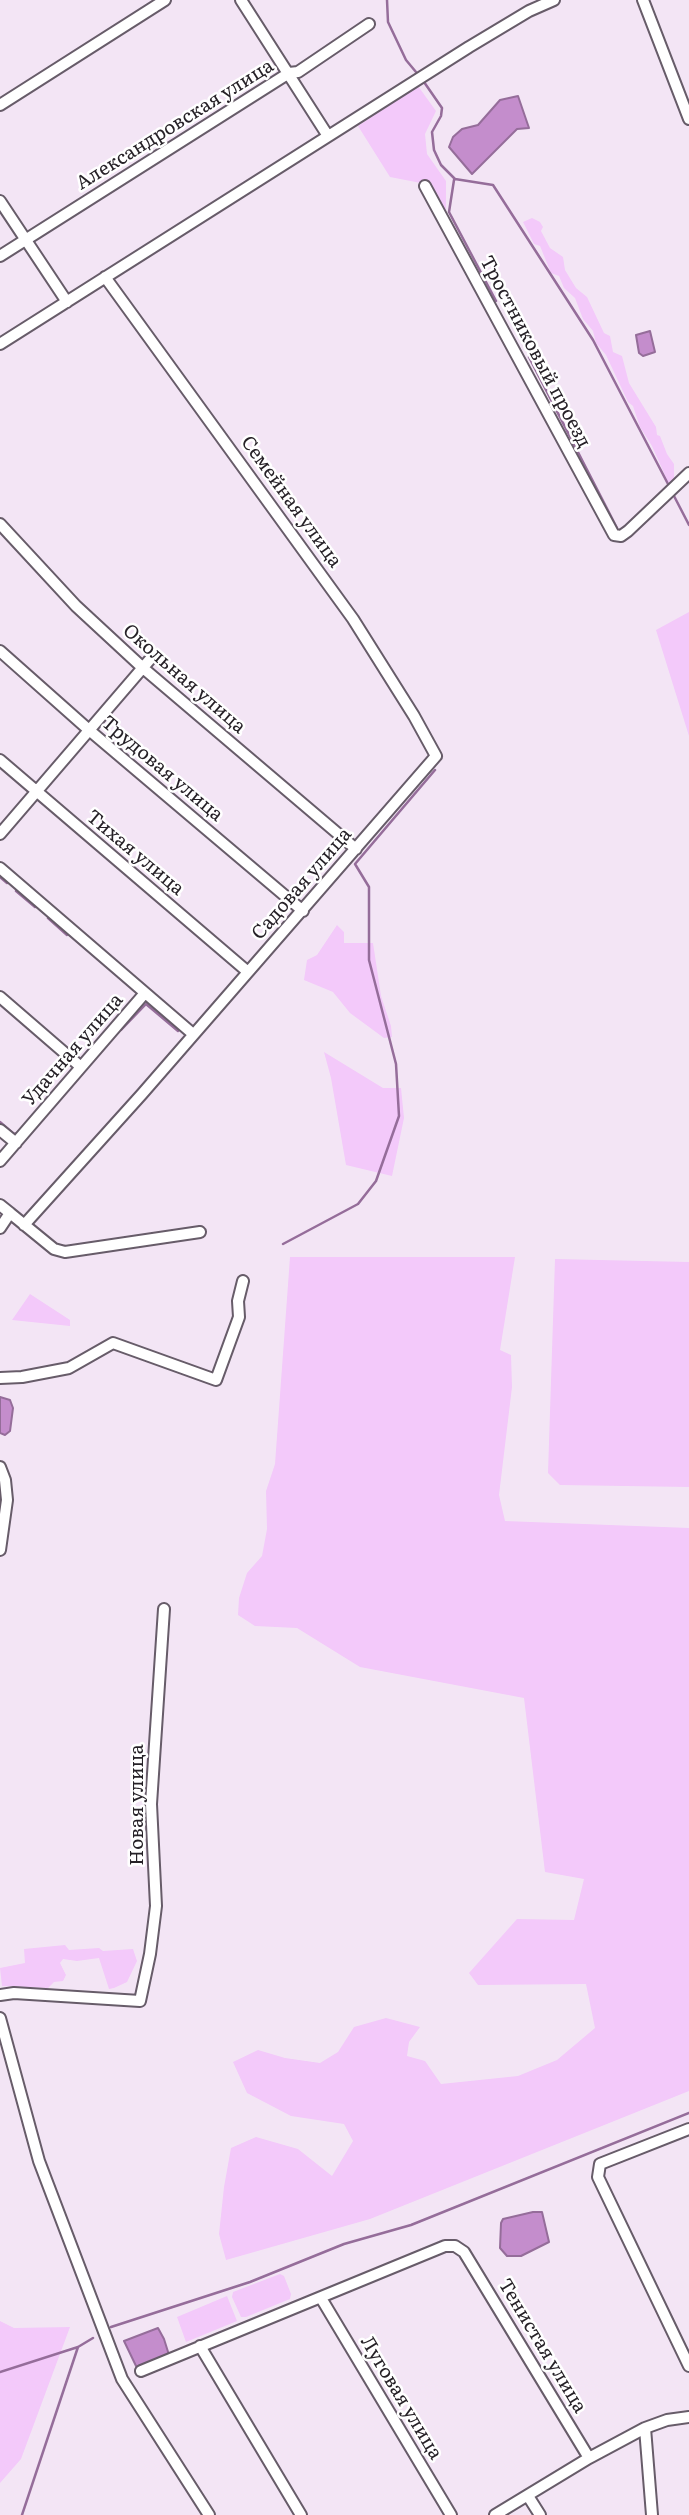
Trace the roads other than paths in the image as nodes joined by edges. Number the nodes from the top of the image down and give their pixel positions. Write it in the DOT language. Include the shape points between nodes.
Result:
graph roads {
  1 [pos="165,0"];
  2 [pos="241,0"];
  3 [pos="554,0"];
  4 [pos="643,0"];
  5 [pos="369,24"];
  6 [pos="289,73"];
  7 [pos="0,105"];
  8 [pos="689,118"];
  9 [pos="328,136"];
  10 [pos="425,186"];
  11 [pos="0,201"];
  12 [pos="25,240"];
  13 [pos="0,256"];
  14 [pos="106,277"];
  15 [pos="66,302"];
  16 [pos="0,344"];
  17 [pos="689,473"];
  18 [pos="0,524"];
  19 [pos="0,651"];
  20 [pos="152,657"];
  21 [pos="144,668"];
  22 [pos="89,730"];
  23 [pos="436,756"];
  24 [pos="0,760"];
  25 [pos="36,792"];
  26 [pos="0,834"];
  27 [pos="356,849"];
  28 [pos="0,868"];
  29 [pos="303,911"];
  30 [pos="248,972"];
  31 [pos="145,993"];
  32 [pos="0,997"];
  33 [pos="193,1034"];
  34 [pos="81,1067"];
  35 [pos="0,1130"];
  36 [pos="16,1143"];
  37 [pos="0,1161"];
  38 [pos="0,1205"];
  39 [pos="10,1213"];
  40 [pos="24,1225"];
  41 [pos="0,1228"];
  42 [pos="200,1232"];
  43 [pos="243,1281"];
  44 [pos="0,1378"];
  45 [pos="0,1467"];
  46 [pos="0,1550"];
  47 [pos="164,1609"];
  48 [pos="0,1995"];
  49 [pos="0,2018"];
  50 [pos="689,2129"];
  51 [pos="321,2298"];
  52 [pos="200,2346"];
  53 [pos="689,2366"];
  54 [pos="141,2371"];
  55 [pos="689,2417"];
  56 [pos="645,2428"];
  57 [pos="589,2458"];
  58 [pos="528,2496"];
  59 [pos="209,2515"];
  60 [pos="301,2515"];
  61 [pos="451,2515"];
  62 [pos="495,2515"];
  63 [pos="540,2515"];
  64 [pos="652,2515"];
  1 -- 7 [label="street"];
  2 -- 6 [label="street"];
  3 -- 9 [label="street" via="469,47"];
  4 -- 8 [label="street"];
  5 -- 6 [label="street, Александровская улица" via="298,72"];
  6 -- 9 [label="street"];
  6 -- 12 [label="street, Александровская улица"];
  9 -- 14 [label="street"];
  10 -- 17 [label="street, Тростниковый проезд" via="614,535 628,531"];
  11 -- 12 [label="street"];
  12 -- 13 [label="street, Александровская улица"];
  12 -- 15 [label="street"];
  14 -- 15 [label="street"];
  14 -- 23 [label="street, Семейная улица" via="353,619"];
  15 -- 16 [label="street"];
  18 -- 21 [label="street, Окольная улица" via="69,599"];
  19 -- 22 [label="street, Трудовая улица"];
  20 -- 21 [label="street"];
  21 -- 22 [label="street"];
  21 -- 27 [label="street, Окольная улица"];
  22 -- 25 [label="street"];
  22 -- 29 [label="street, Трудовая улица"];
  23 -- 27 [label="street, Садовая улица"];
  24 -- 25 [label="street, Тихая улица"];
  25 -- 26 [label="street"];
  25 -- 30 [label="street, Тихая улица"];
  27 -- 29 [label="street, Садовая улица"];
  28 -- 31 [label="street"];
  29 -- 30 [label="street, Садовая улица"];
  30 -- 33 [label="street, Садовая улица"];
  31 -- 33 [label="street"];
  31 -- 34 [label="street, Удачная улица"];
  32 -- 34 [label="street"];
  33 -- 40 [label="street, Садовая улица"];
  34 -- 36 [label="street, Удачная улица"];
  35 -- 36 [label="street"];
  36 -- 37 [label="street, Удачная улица"];
  38 -- 39 [label="street"];
  39 -- 40 [label="street"];
  39 -- 41 [label="street"];
  40 -- 42 [label="street" via="54,1249 65,1252"];
  43 -- 44 [label="street" via="239,1317 216,1380 113,1343 69,1368"];
  45 -- 46 [label="street" via="7,1500"];
  47 -- 48 [label="street, Новая улица" via="151,1804 156,1906 140,2001"];
  49 -- 59 [label="street" via="39,2161 122,2379"];
  50 -- 53 [label="street" via="600,2164 598,2177"];
  51 -- 52 [label="street"];
  51 -- 57 [label="street, Тенистая улица" via="445,2246 455,2246 464,2252"];
  51 -- 61 [label="street, Луговая улица"];
  52 -- 54 [label="street"];
  52 -- 60 [label="street"];
  55 -- 56 [label="street"];
  56 -- 57 [label="street"];
  56 -- 64 [label="street"];
  57 -- 58 [label="street"];
  58 -- 62 [label="street"];
  58 -- 63 [label="street"];
}
